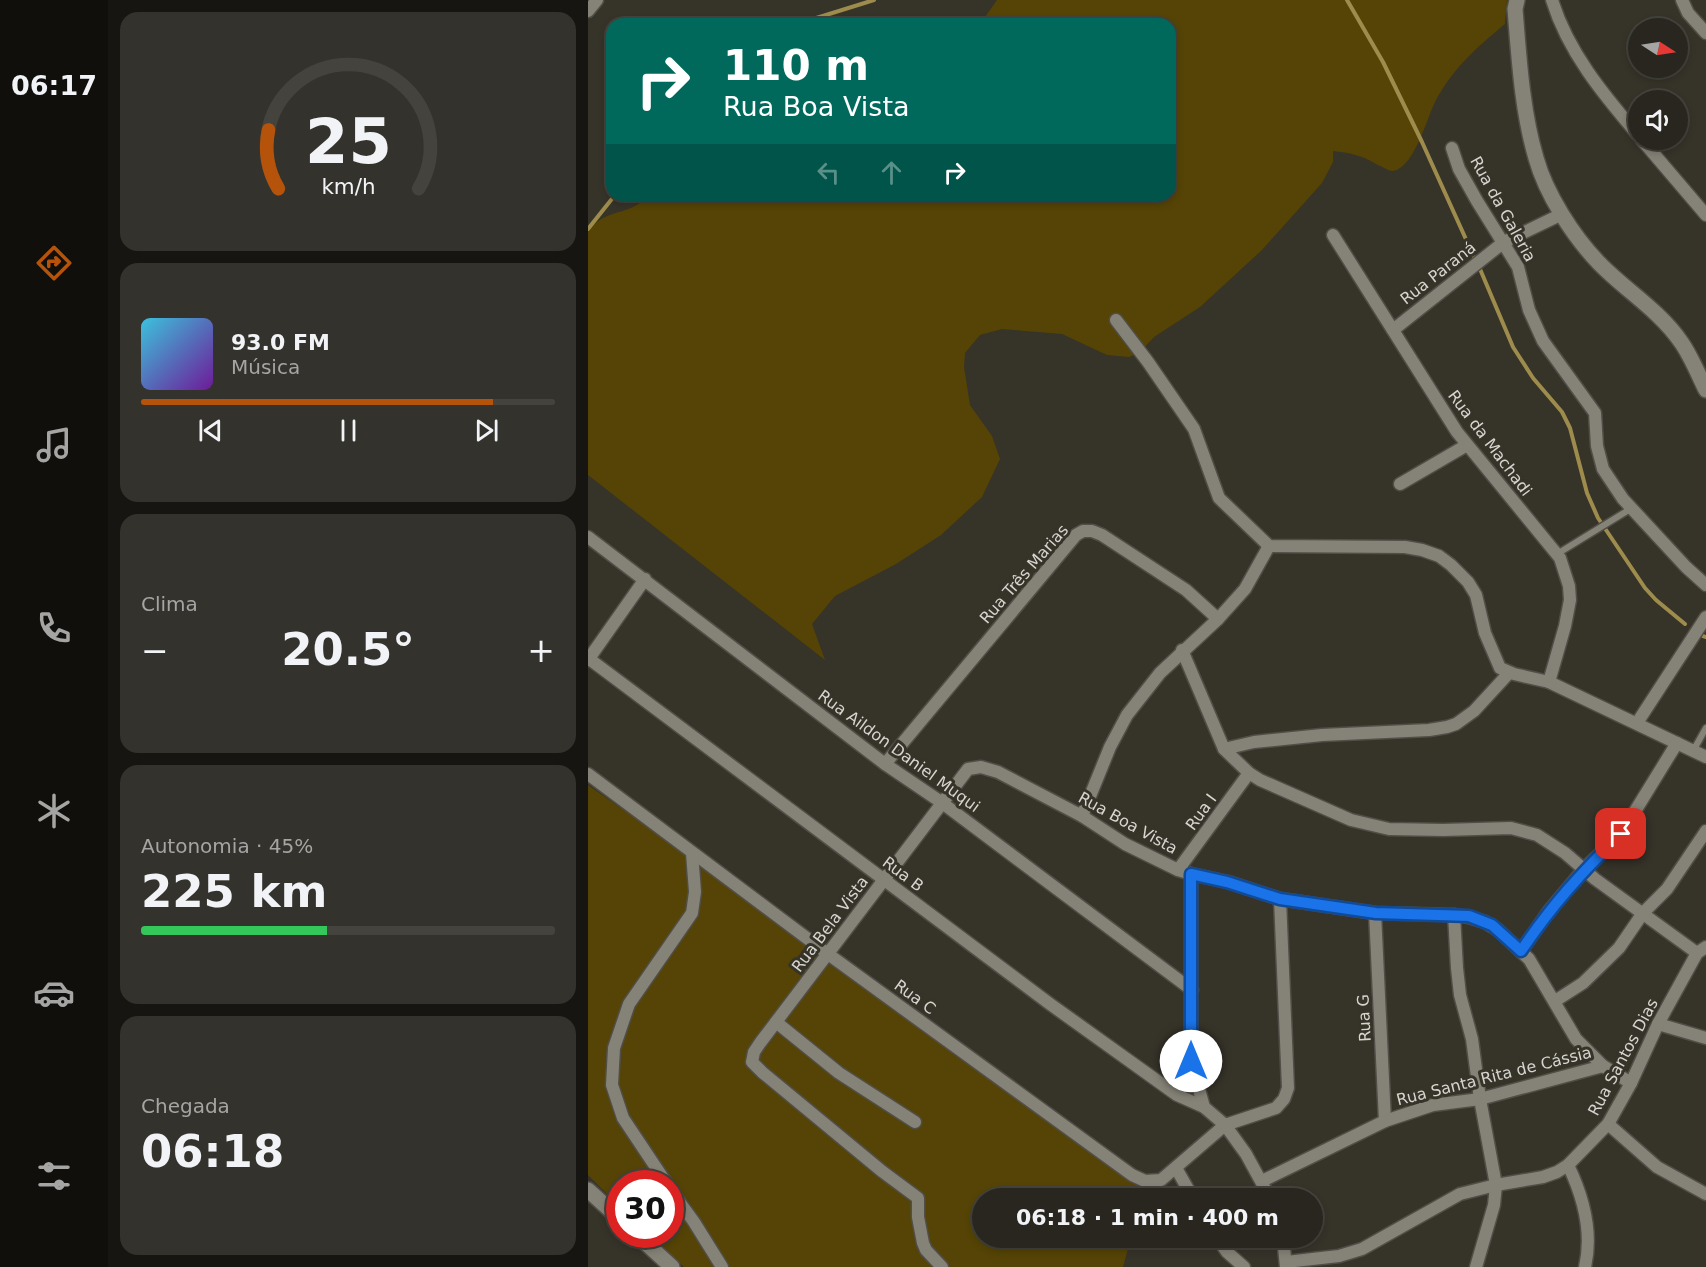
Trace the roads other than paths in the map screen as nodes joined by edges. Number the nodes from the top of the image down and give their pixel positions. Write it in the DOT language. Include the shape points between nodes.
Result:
graph roads {
  1 [pos="597,0"];
  2 [pos="1517,0"];
  3 [pos="1551,0"];
  4 [pos="1682,0"];
  5 [pos="588,11"];
  6 [pos="1706,33"];
  7 [pos="1628,123"];
  8 [pos="1452,148"];
  9 [pos="1651,150"];
  10 [pos="1562,214"];
  11 [pos="1706,215"];
  12 [pos="1333,235"];
  13 [pos="1504,242"];
  14 [pos="1116,320"];
  15 [pos="1393,330"];
  16 [pos="1706,390"];
  17 [pos="1467,446"];
  18 [pos="1400,484"];
  19 [pos="1632,508"];
  20 [pos="588,537"];
  21 [pos="1269,546"];
  22 [pos="1557,554"];
  23 [pos="645,579"];
  24 [pos="1706,585"];
  25 [pos="1706,617"];
  26 [pos="1218,620"];
  27 [pos="1182,650"];
  28 [pos="588,659"];
  29 [pos="1509,673"];
  30 [pos="1549,682"];
  31 [pos="1637,723"];
  32 [pos="1706,728"];
  33 [pos="1677,743"];
  34 [pos="1224,749"];
  35 [pos="1693,752"];
  36 [pos="1706,757"];
  37 [pos="885,764"];
  38 [pos="968,768"];
  39 [pos="1250,773"];
  40 [pos="588,774"];
  41 [pos="941,802"];
  42 [pos="1082,816"];
  43 [pos="1706,831"];
  44 [pos="692,853"];
  45 [pos="1584,869"];
  46 [pos="1184,872"];
  47 [pos="884,880"];
  48 [pos="1280,899"];
  49 [pos="1376,913"];
  50 [pos="1643,914"];
  51 [pos="1454,915"];
  52 [pos="1702,950"];
  53 [pos="1521,951"];
  54 [pos="828,954"];
  55 [pos="1192,990"];
  56 [pos="1554,1001"];
  57 [pos="776,1022"];
  58 [pos="1658,1024"];
  59 [pos="1706,1038"];
  60 [pos="1603,1066"];
  61 [pos="1631,1083"];
  62 [pos="1480,1099"];
  63 [pos="1204,1107"];
  64 [pos="1385,1121"];
  65 [pos="915,1122"];
  66 [pos="1608,1124"];
  67 [pos="1225,1125"];
  68 [pos="1568,1165"];
  69 [pos="1176,1168"];
  70 [pos="658,1170"];
  71 [pos="1262,1181"];
  72 [pos="1496,1185"];
  73 [pos="1187,1188"];
  74 [pos="1265,1188"];
  75 [pos="588,1190"];
  76 [pos="1706,1194"];
  77 [pos="606,1206"];
  78 [pos="684,1208"];
  79 [pos="651,1248"];
  80 [pos="1224,1248"];
  81 [pos="1284,1248"];
  82 [pos="1286,1265"];
  83 [pos="672,1267"];
  84 [pos="722,1267"];
  85 [pos="942,1267"];
  86 [pos="1244,1267"];
  87 [pos="1476,1267"];
  88 [pos="1586,1267"];
  1 -- 5 [label="street"];
  2 -- 10 [label="street" via="1521,79 1535,157"];
  3 -- 7 [label="street" via="1568,42"];
  4 -- 6 [label="street"];
  8 -- 13 [label="street, Rua da Galeria" via="1464,177"];
  9 -- 11 [label="street"];
  10 -- 13 [label="street, Rua Paraná"];
  10 -- 16 [label="street" via="1599,263 1680,340"];
  12 -- 15 [label="street, Rua da Machadi"];
  13 -- 15 [label="street, Rua Paraná"];
  13 -- 19 [label="street, Rua da Galeria" via="1521,275 1539,334 1595,413 1603,469"];
  14 -- 21 [label="street" via="1194,429 1219,498"];
  15 -- 17 [label="street, Rua da Machadi"];
  17 -- 18 [label="street"];
  17 -- 22 [label="street, Rua da Machadi"];
  19 -- 22 [label="lane"];
  19 -- 24 [label="street, Rua da Galeria"];
  20 -- 23 [label="street, Rua Aildon Daniel Muqui"];
  21 -- 26 [label="street" via="1245,589"];
  21 -- 29 [label="street" via="1405,548 1439,556 1473,588 1485,633 1500,668"];
  22 -- 30 [label="street, Rua da Machadi" via="1570,600"];
  23 -- 28 [label="street"];
  23 -- 37 [label="street, Rua Aildon Daniel Muqui"];
  25 -- 31 [label="street"];
  26 -- 27 [label="street"];
  26 -- 37 [label="street, Rua Três Marias" via="1186,590 1102,536 1083,531"];
  27 -- 34 [label="street"];
  27 -- 42 [label="street" via="1127,715"];
  28 -- 47 [label="street, Rua B"];
  29 -- 30 [label="street"];
  29 -- 34 [label="street" via="1474,711 1447,727 1322,735"];
  30 -- 31 [label="street"];
  31 -- 33 [label="street"];
  32 -- 35 [label="lane"];
  33 -- 35 [label="street"];
  33 -- 45 [label="street" via="1621,834"];
  34 -- 39 [label="street"];
  35 -- 36 [label="street"];
  37 -- 41 [label="street, Rua Aildon Daniel Muqui"];
  38 -- 41 [label="street, Rua Bela Vista"];
  38 -- 42 [label="street, Rua Boa Vista" via="998,772"];
  39 -- 45 [label="street" via="1351,820 1381,827 1524,830 1548,840"];
  39 -- 46 [label="street, Rua I"];
  40 -- 44 [label="street, Rua C"];
  41 -- 47 [label="street, Rua Bela Vista"];
  41 -- 55 [label="street, Rua Aildon Daniel Muqui"];
  42 -- 46 [label="street, Rua Boa Vista" via="1125,844"];
  43 -- 50 [label="street" via="1667,889"];
  44 -- 54 [label="street, Rua C"];
  44 -- 70 [label="street" via="692,913 629,1004 614,1048 612,1085 623,1118"];
  45 -- 50 [label="street"];
  45 -- 53 [label="street"];
  46 -- 48 [label="street, Rua Boa Vista"];
  46 -- 55 [label="street"];
  47 -- 54 [label="street, Rua Bela Vista"];
  47 -- 63 [label="street, Rua B" via="1154,1078 1184,1099"];
  48 -- 49 [label="street, Rua Boa Vista"];
  48 -- 67 [label="street" via="1287,1093 1276,1108"];
  49 -- 51 [label="street, Rua Boa Vista"];
  49 -- 64 [label="street, Rua G"];
  50 -- 52 [label="street"];
  50 -- 56 [label="street" via="1619,948 1583,983"];
  51 -- 53 [label="street, Rua Boa Vista" via="1485,922"];
  51 -- 62 [label="street" via="1460,995 1472,1039"];
  52 -- 58 [label="street, Rua Santos Dias"];
  53 -- 56 [label="street, Rua Boa Vista" via="1537,969"];
  54 -- 57 [label="street, Rua Bela Vista"];
  54 -- 69 [label="street, Rua C" via="1132,1175 1156,1182"];
  55 -- 63 [label="street" via="1191,1061"];
  56 -- 60 [label="street, Rua Boa Vista" via="1571,1033"];
  57 -- 65 [label="street" via="839,1073"];
  57 -- 85 [label="street, Rua Bela Vista" via="752,1062 918,1198 923,1243"];
  58 -- 59 [label="street"];
  58 -- 61 [label="street, Rua Santos Dias"];
  60 -- 61 [label="street, Rua Boa Vista"];
  60 -- 62 [label="street, Rua Santa Rita de Cássia"];
  61 -- 66 [label="street, Rua Santos Dias"];
  62 -- 64 [label="street, Rua Santa Rita de Cássia" via="1433,1105"];
  62 -- 72 [label="street"];
  63 -- 67 [label="street"];
  64 -- 71 [label="street, Rua Santa Rita de Cássia"];
  66 -- 68 [label="street, Rua Santos Dias"];
  66 -- 76 [label="street" via="1657,1167"];
  67 -- 69 [label="street, Rua C"];
  67 -- 71 [label="street"];
  68 -- 72 [label="street, Rua Santos Dias" via="1543,1177"];
  68 -- 88 [label="street" via="1582,1195"];
  69 -- 73 [label="street"];
  71 -- 74 [label="street"];
  72 -- 82 [label="street, Rua Santos Dias" via="1451,1198 1362,1249"];
  72 -- 87 [label="street"];
  75 -- 77 [label="street"];
  78 -- 84 [label="street"];
  79 -- 83 [label="street"];
  80 -- 86 [label="street"];
  81 -- 82 [label="street"];
}
